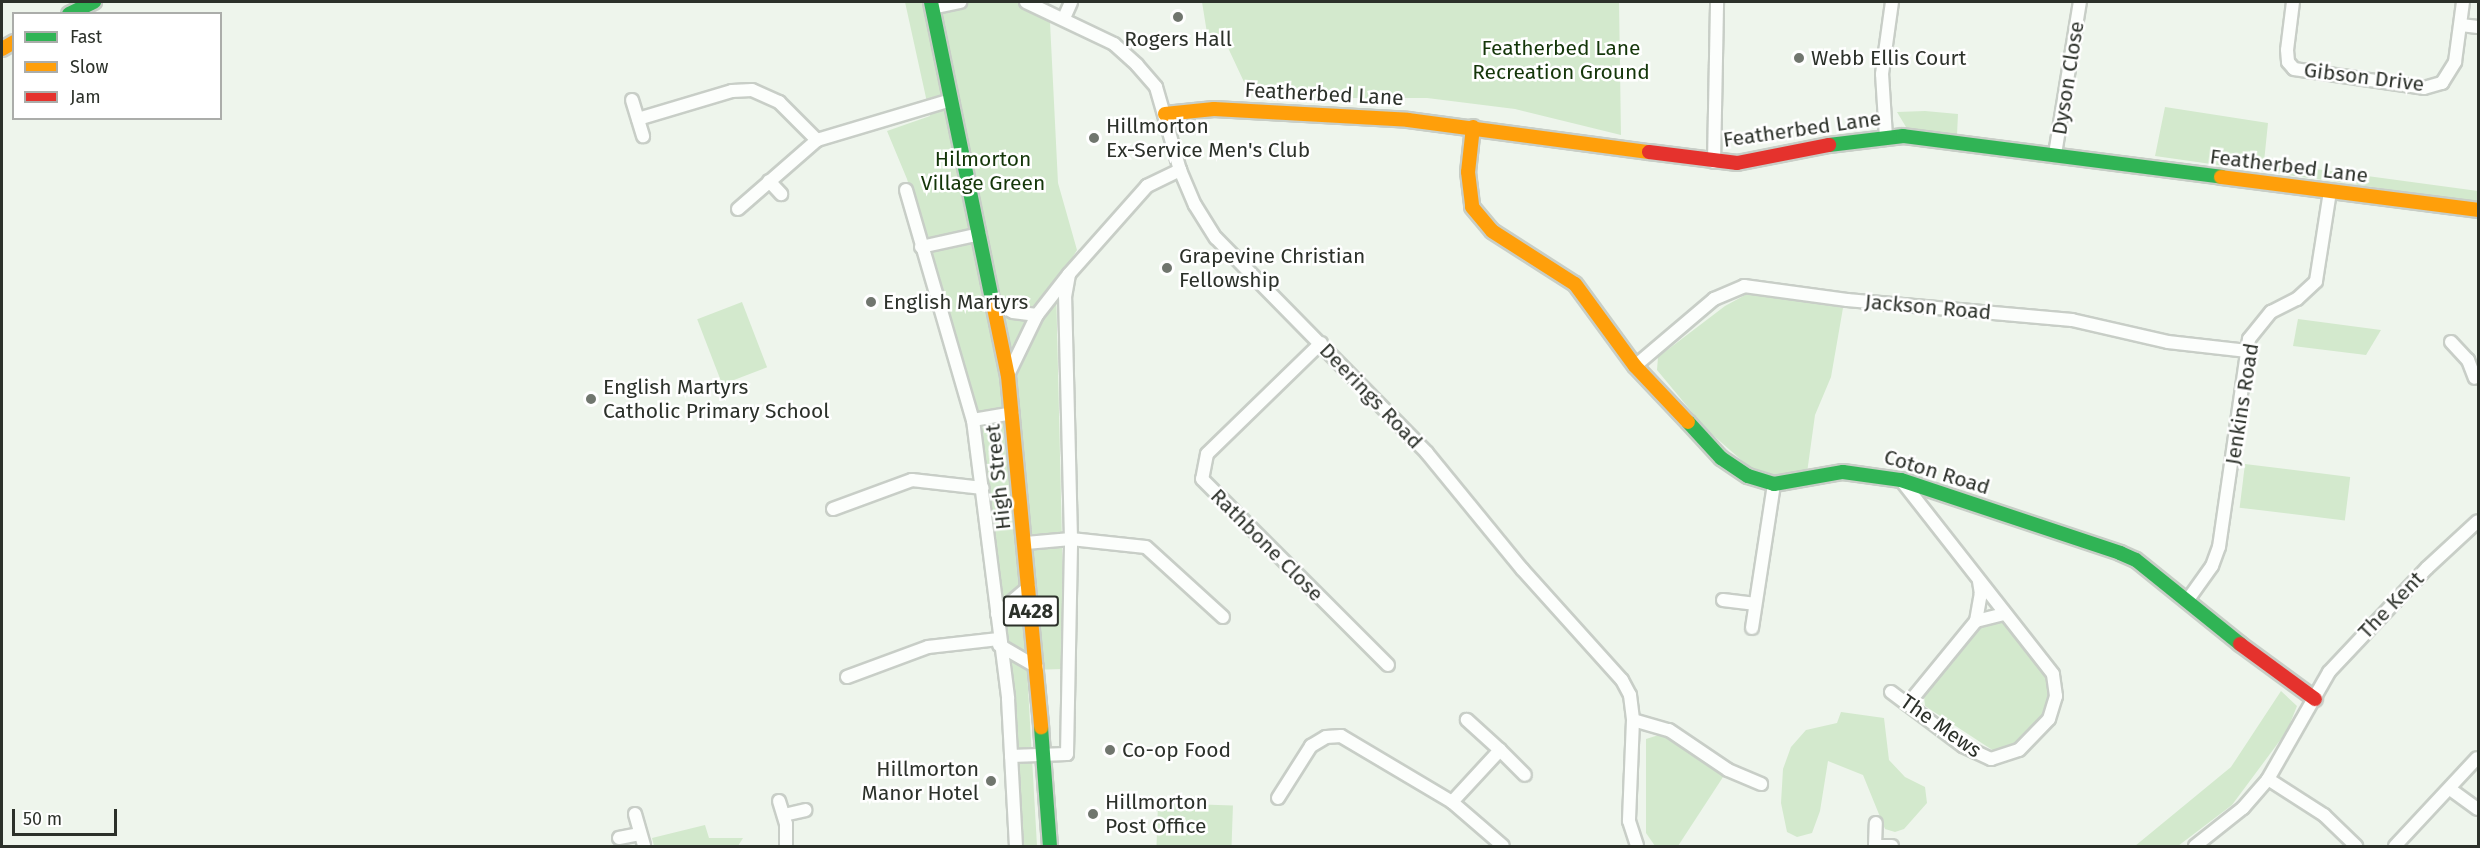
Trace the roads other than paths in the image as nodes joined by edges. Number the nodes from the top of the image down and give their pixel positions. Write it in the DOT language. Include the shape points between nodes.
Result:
graph roads {
  1 [pos="94,2"];
  2 [pos="960,2"];
  3 [pos="1026,2"];
  4 [pos="1071,2"];
  5 [pos="1717,2"];
  6 [pos="1892,2"];
  7 [pos="2080,2"];
  8 [pos="2293,2"];
  9 [pos="2463,2"];
  10 [pos="932,5"];
  11 [pos="73,12"];
  12 [pos="1064,18"];
  13 [pos="2461,25"];
  14 [pos="2478,27"];
  15 [pos="632,100"];
  16 [pos="951,100"];
  17 [pos="1166,114"];
  18 [pos="638,119"];
  19 [pos="1473,127"];
  20 [pos="643,136"];
  21 [pos="1886,137"];
  22 [pos="817,140"];
  23 [pos="2055,154"];
  24 [pos="1714,162"];
  25 [pos="1180,170"];
  26 [pos="769,181"];
  27 [pos="906,190"];
  28 [pos="2330,192"];
  29 [pos="781,194"];
  30 [pos="738,209"];
  31 [pos="2478,210"];
  32 [pos="980,234"];
  33 [pos="921,247"];
  34 [pos="1069,274"];
  35 [pos="994,303"];
  36 [pos="1037,315"];
  37 [pos="2451,342"];
  38 [pos="1321,343"];
  39 [pos="2247,351"];
  40 [pos="2473,357"];
  41 [pos="1635,366"];
  42 [pos="1008,376"];
  43 [pos="2475,378"];
  44 [pos="1012,413"];
  45 [pos="973,420"];
  46 [pos="1901,480"];
  47 [pos="1774,484"];
  48 [pos="983,489"];
  49 [pos="833,508"];
  50 [pos="2478,521"];
  51 [pos="1071,539"];
  52 [pos="1026,543"];
  53 [pos="1979,581"];
  54 [pos="1029,587"];
  55 [pos="1724,600"];
  56 [pos="2187,601"];
  57 [pos="1754,604"];
  58 [pos="997,614"];
  59 [pos="2005,614"];
  60 [pos="1223,617"];
  61 [pos="1976,621"];
  62 [pos="1752,628"];
  63 [pos="999,642"];
  64 [pos="1388,665"];
  65 [pos="1037,667"];
  66 [pos="847,677"];
  67 [pos="1891,692"];
  68 [pos="2315,699"];
  69 [pos="1908,705"];
  70 [pos="1467,720"];
  71 [pos="1633,720"];
  72 [pos="1500,750"];
  73 [pos="1044,753"];
  74 [pos="1011,756"];
  75 [pos="2477,758"];
  76 [pos="1525,775"];
  77 [pos="2268,778"];
  78 [pos="1761,784"];
  79 [pos="2450,789"];
  80 [pos="1278,798"];
  81 [pos="779,801"];
  82 [pos="1452,802"];
  83 [pos="2478,809"];
  84 [pos="805,810"];
  85 [pos="635,814"];
  86 [pos="784,814"];
  87 [pos="1876,823"];
  88 [pos="640,834"];
  89 [pos="619,838"];
  90 [pos="1636,843"];
  91 [pos="644,846"];
  92 [pos="786,846"];
  93 [pos="1016,846"];
  94 [pos="1050,846"];
  95 [pos="1503,846"];
  96 [pos="1875,846"];
  97 [pos="1892,846"];
  98 [pos="2195,846"];
  99 [pos="2356,846"];
  100 [pos="2395,846"];
  1 -- 11 [label="main road"];
  2 -- 10 [label="street"];
  3 -- 12 [label="street, Deerings Road"];
  4 -- 12 [label="street"];
  5 -- 24 [label="street"];
  6 -- 21 [label="street" via="1882,74"];
  7 -- 23 [label="street, Dyson Close"];
  8 -- 13 [label="street, Gibson Drive" via="2288,62 2294,69 2323,75 2424,88 2442,83 2455,62"];
  9 -- 13 [label="street, Gibson Drive"];
  10 -- 16 [label="main road, A428"];
  12 -- 17 [label="street, Deerings Road" via="1114,44 1137,65 1156,87"];
  13 -- 14 [label="street"];
  15 -- 18 [label="street"];
  16 -- 22 [label="street"];
  16 -- 32 [label="main road, A428"];
  17 -- 19 [label="main road, Featherbed Lane" via="1214,109"];
  17 -- 25 [label="street, Deerings Road"];
  18 -- 20 [label="street"];
  18 -- 22 [label="street" via="732,91 752,90 779,102"];
  19 -- 24 [label="main road, Featherbed Lane"];
  19 -- 41 [label="main road, Coton Road" via="1468,172 1472,207 1492,231 1575,284"];
  21 -- 23 [label="main road, Featherbed Lane"];
  21 -- 24 [label="main road, Featherbed Lane" via="1863,138 1759,160"];
  22 -- 26 [label="street"];
  23 -- 28 [label="main road, Featherbed Lane"];
  25 -- 34 [label="street" via="1147,186"];
  25 -- 38 [label="street, Deerings Road" via="1195,205 1216,237"];
  26 -- 29 [label="street"];
  26 -- 30 [label="street"];
  27 -- 33 [label="street, High Street"];
  28 -- 31 [label="main road, Featherbed Lane"];
  28 -- 39 [label="street, Jenkins Road" via="2316,281 2297,299 2271,312 2249,339"];
  32 -- 33 [label="street"];
  32 -- 35 [label="main road, A428"];
  33 -- 45 [label="street, High Street" via="963,374"];
  34 -- 36 [label="street"];
  34 -- 51 [label="street" via="1065,297"];
  35 -- 36 [label="street" via="1013,312"];
  35 -- 42 [label="main road, A428"];
  36 -- 42 [label="street"];
  37 -- 40 [label="street"];
  38 -- 64 [label="street, Rathbone Close" via="1207,454 1202,479"];
  38 -- 71 [label="street, Deerings Road" via="1427,453 1522,569 1623,680 1630,695"];
  39 -- 41 [label="street, Jackson Road" via="2168,342 2072,320 1847,300 1744,286 1714,299"];
  39 -- 56 [label="street, Jenkins Road" via="2219,547 2212,566"];
  40 -- 43 [label="street"];
  41 -- 47 [label="main road, Coton Road" via="1721,458 1748,476"];
  42 -- 44 [label="main road, High Street / A428"];
  44 -- 45 [label="street"];
  44 -- 52 [label="main road, High Street / A428"];
  45 -- 48 [label="street, High Street"];
  46 -- 47 [label="main road, Coton Road" via="1843,472"];
  46 -- 53 [label="street"];
  46 -- 56 [label="main road, Coton Road" via="2120,553 2136,560"];
  47 -- 57 [label="street"];
  48 -- 49 [label="street" via="912,480"];
  48 -- 58 [label="street, High Street"];
  50 -- 68 [label="street, The Kent" via="2369,627 2329,672"];
  51 -- 52 [label="street"];
  51 -- 60 [label="street" via="1146,547"];
  51 -- 73 [label="street" via="1067,754"];
  52 -- 54 [label="main road, High Street / A428"];
  53 -- 59 [label="street"];
  53 -- 61 [label="street"];
  54 -- 58 [label="street"];
  54 -- 65 [label="main road, High Street / A428"];
  55 -- 57 [label="street"];
  56 -- 68 [label="main road, Coton Road" via="2291,685"];
  57 -- 62 [label="street"];
  58 -- 63 [label="street, High Street"];
  59 -- 61 [label="street"];
  59 -- 69 [label="street, The Mews" via="2053,674 2056,696 2049,719 2019,750 1991,759 1963,746"];
  61 -- 69 [label="street"];
  63 -- 65 [label="street"];
  63 -- 66 [label="street" via="928,647"];
  63 -- 74 [label="street, High Street"];
  65 -- 73 [label="main road, High Street / A428"];
  67 -- 69 [label="street, The Mews"];
  68 -- 77 [label="street, The Kent"];
  70 -- 72 [label="street"];
  71 -- 78 [label="street" via="1669,730 1728,770"];
  71 -- 90 [label="street, Deerings Road" via="1629,821"];
  72 -- 76 [label="street"];
  72 -- 82 [label="street"];
  73 -- 74 [label="street"];
  73 -- 94 [label="main road, High Street / A428"];
  74 -- 93 [label="street, High Street"];
  75 -- 79 [label="street"];
  77 -- 98 [label="street, The Kent" via="2243,808"];
  77 -- 99 [label="street" via="2324,815"];
  79 -- 83 [label="street"];
  79 -- 100 [label="street"];
  80 -- 82 [label="street" via="1311,746 1333,735 1357,744"];
  81 -- 86 [label="street"];
  82 -- 95 [label="street"];
  84 -- 86 [label="street"];
  85 -- 88 [label="street"];
  86 -- 92 [label="street"];
  87 -- 96 [label="street"];
  88 -- 89 [label="street"];
  88 -- 91 [label="street"];
  96 -- 97 [label="street"];
}
